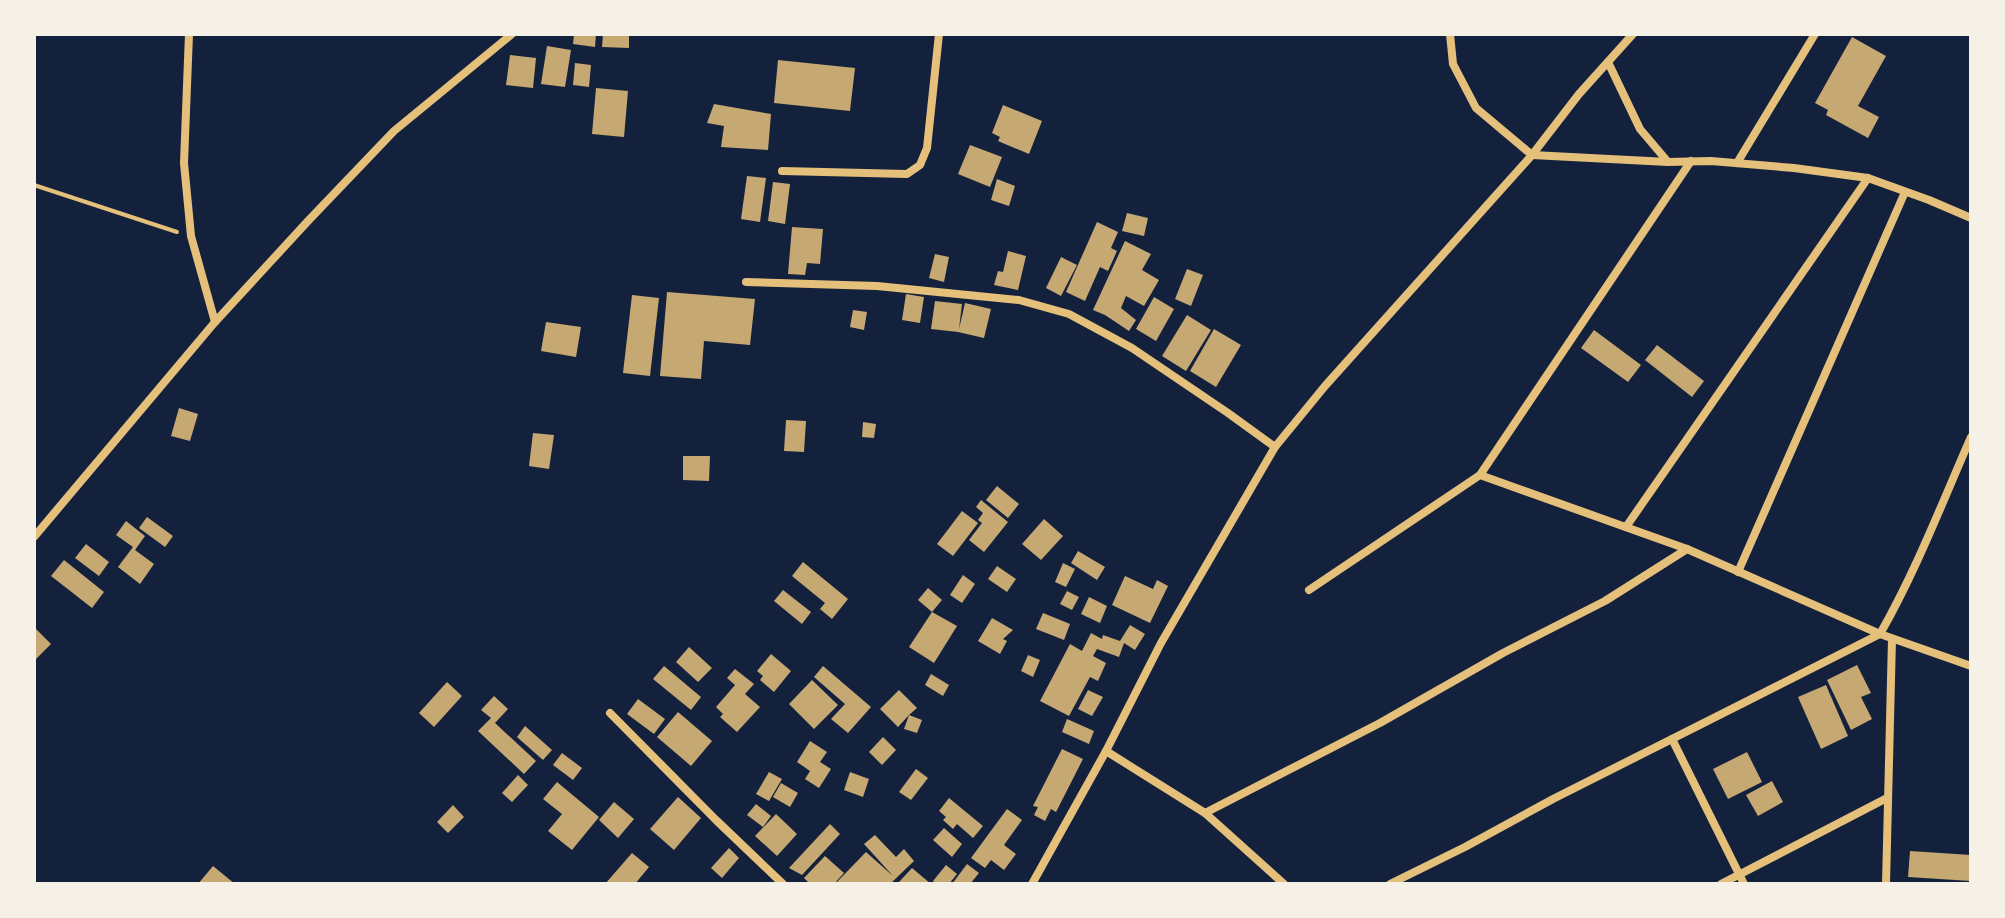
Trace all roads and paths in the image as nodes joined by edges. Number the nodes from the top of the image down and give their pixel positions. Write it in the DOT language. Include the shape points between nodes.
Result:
graph roads {
  1 [pos="189,34"];
  2 [pos="512,34"];
  3 [pos="939,34"];
  4 [pos="1450,34"];
  5 [pos="1633,34"];
  6 [pos="1815,34"];
  7 [pos="1608,62"];
  8 [pos="1532,155"];
  9 [pos="1691,161"];
  10 [pos="1668,162"];
  11 [pos="1737,163"];
  12 [pos="782,171"];
  13 [pos="1868,178"];
  14 [pos="34,185"];
  15 [pos="1905,192"];
  16 [pos="1971,218"];
  17 [pos="191,236"];
  18 [pos="746,282"];
  19 [pos="215,322"];
  20 [pos="1971,437"];
  21 [pos="1275,447"];
  22 [pos="1480,475"];
  23 [pos="1626,527"];
  24 [pos="34,537"];
  25 [pos="1687,549"];
  26 [pos="1738,572"];
  27 [pos="1309,590"];
  28 [pos="1880,634"];
  29 [pos="1892,639"];
  30 [pos="1971,666"];
  31 [pos="610,713"];
  32 [pos="1672,739"];
  33 [pos="1106,751"];
  34 [pos="1887,798"];
  35 [pos="1205,813"];
  36 [pos="1740,874"];
  37 [pos="783,884"];
  38 [pos="1032,884"];
  39 [pos="1284,884"];
  40 [pos="1390,884"];
  41 [pos="1721,884"];
  42 [pos="1744,884"];
  43 [pos="1886,884"];
  1 -- 17 [label="street" via="184,163"];
  2 -- 19 [label="street" via="394,131"];
  3 -- 12 [label="street" via="927,148 920,165 907,174"];
  4 -- 8 [label="street" via="1453,64 1476,108"];
  5 -- 7 [label="street"];
  6 -- 11 [label="street"];
  7 -- 8 [label="street"];
  7 -- 10 [label="street" via="1640,129"];
  8 -- 10 [label="street"];
  8 -- 21 [label="street"];
  9 -- 10 [label="street"];
  9 -- 11 [label="street"];
  9 -- 22 [label="street"];
  11 -- 13 [label="street"];
  13 -- 15 [label="street"];
  13 -- 23 [label="street"];
  14 -- 17 [label="path"];
  15 -- 16 [label="street"];
  15 -- 26 [label="street"];
  17 -- 19 [label="street"];
  18 -- 21 [label="street" via="877,286 1019,300 1069,314 1132,348"];
  19 -- 24 [label="street"];
  20 -- 28 [label="street"];
  21 -- 33 [label="street" via="1161,643"];
  22 -- 23 [label="street"];
  22 -- 27 [label="street"];
  23 -- 25 [label="street"];
  25 -- 26 [label="street"];
  25 -- 35 [label="street" via="1605,601"];
  26 -- 28 [label="street"];
  28 -- 29 [label="street"];
  28 -- 32 [label="street"];
  29 -- 30 [label="street"];
  29 -- 34 [label="street"];
  31 -- 37 [label="street"];
  32 -- 36 [label="street"];
  32 -- 40 [label="street"];
  33 -- 35 [label="street"];
  33 -- 38 [label="street"];
  34 -- 36 [label="street"];
  34 -- 43 [label="street"];
  35 -- 39 [label="street"];
  36 -- 41 [label="street"];
  36 -- 42 [label="street"];
}
